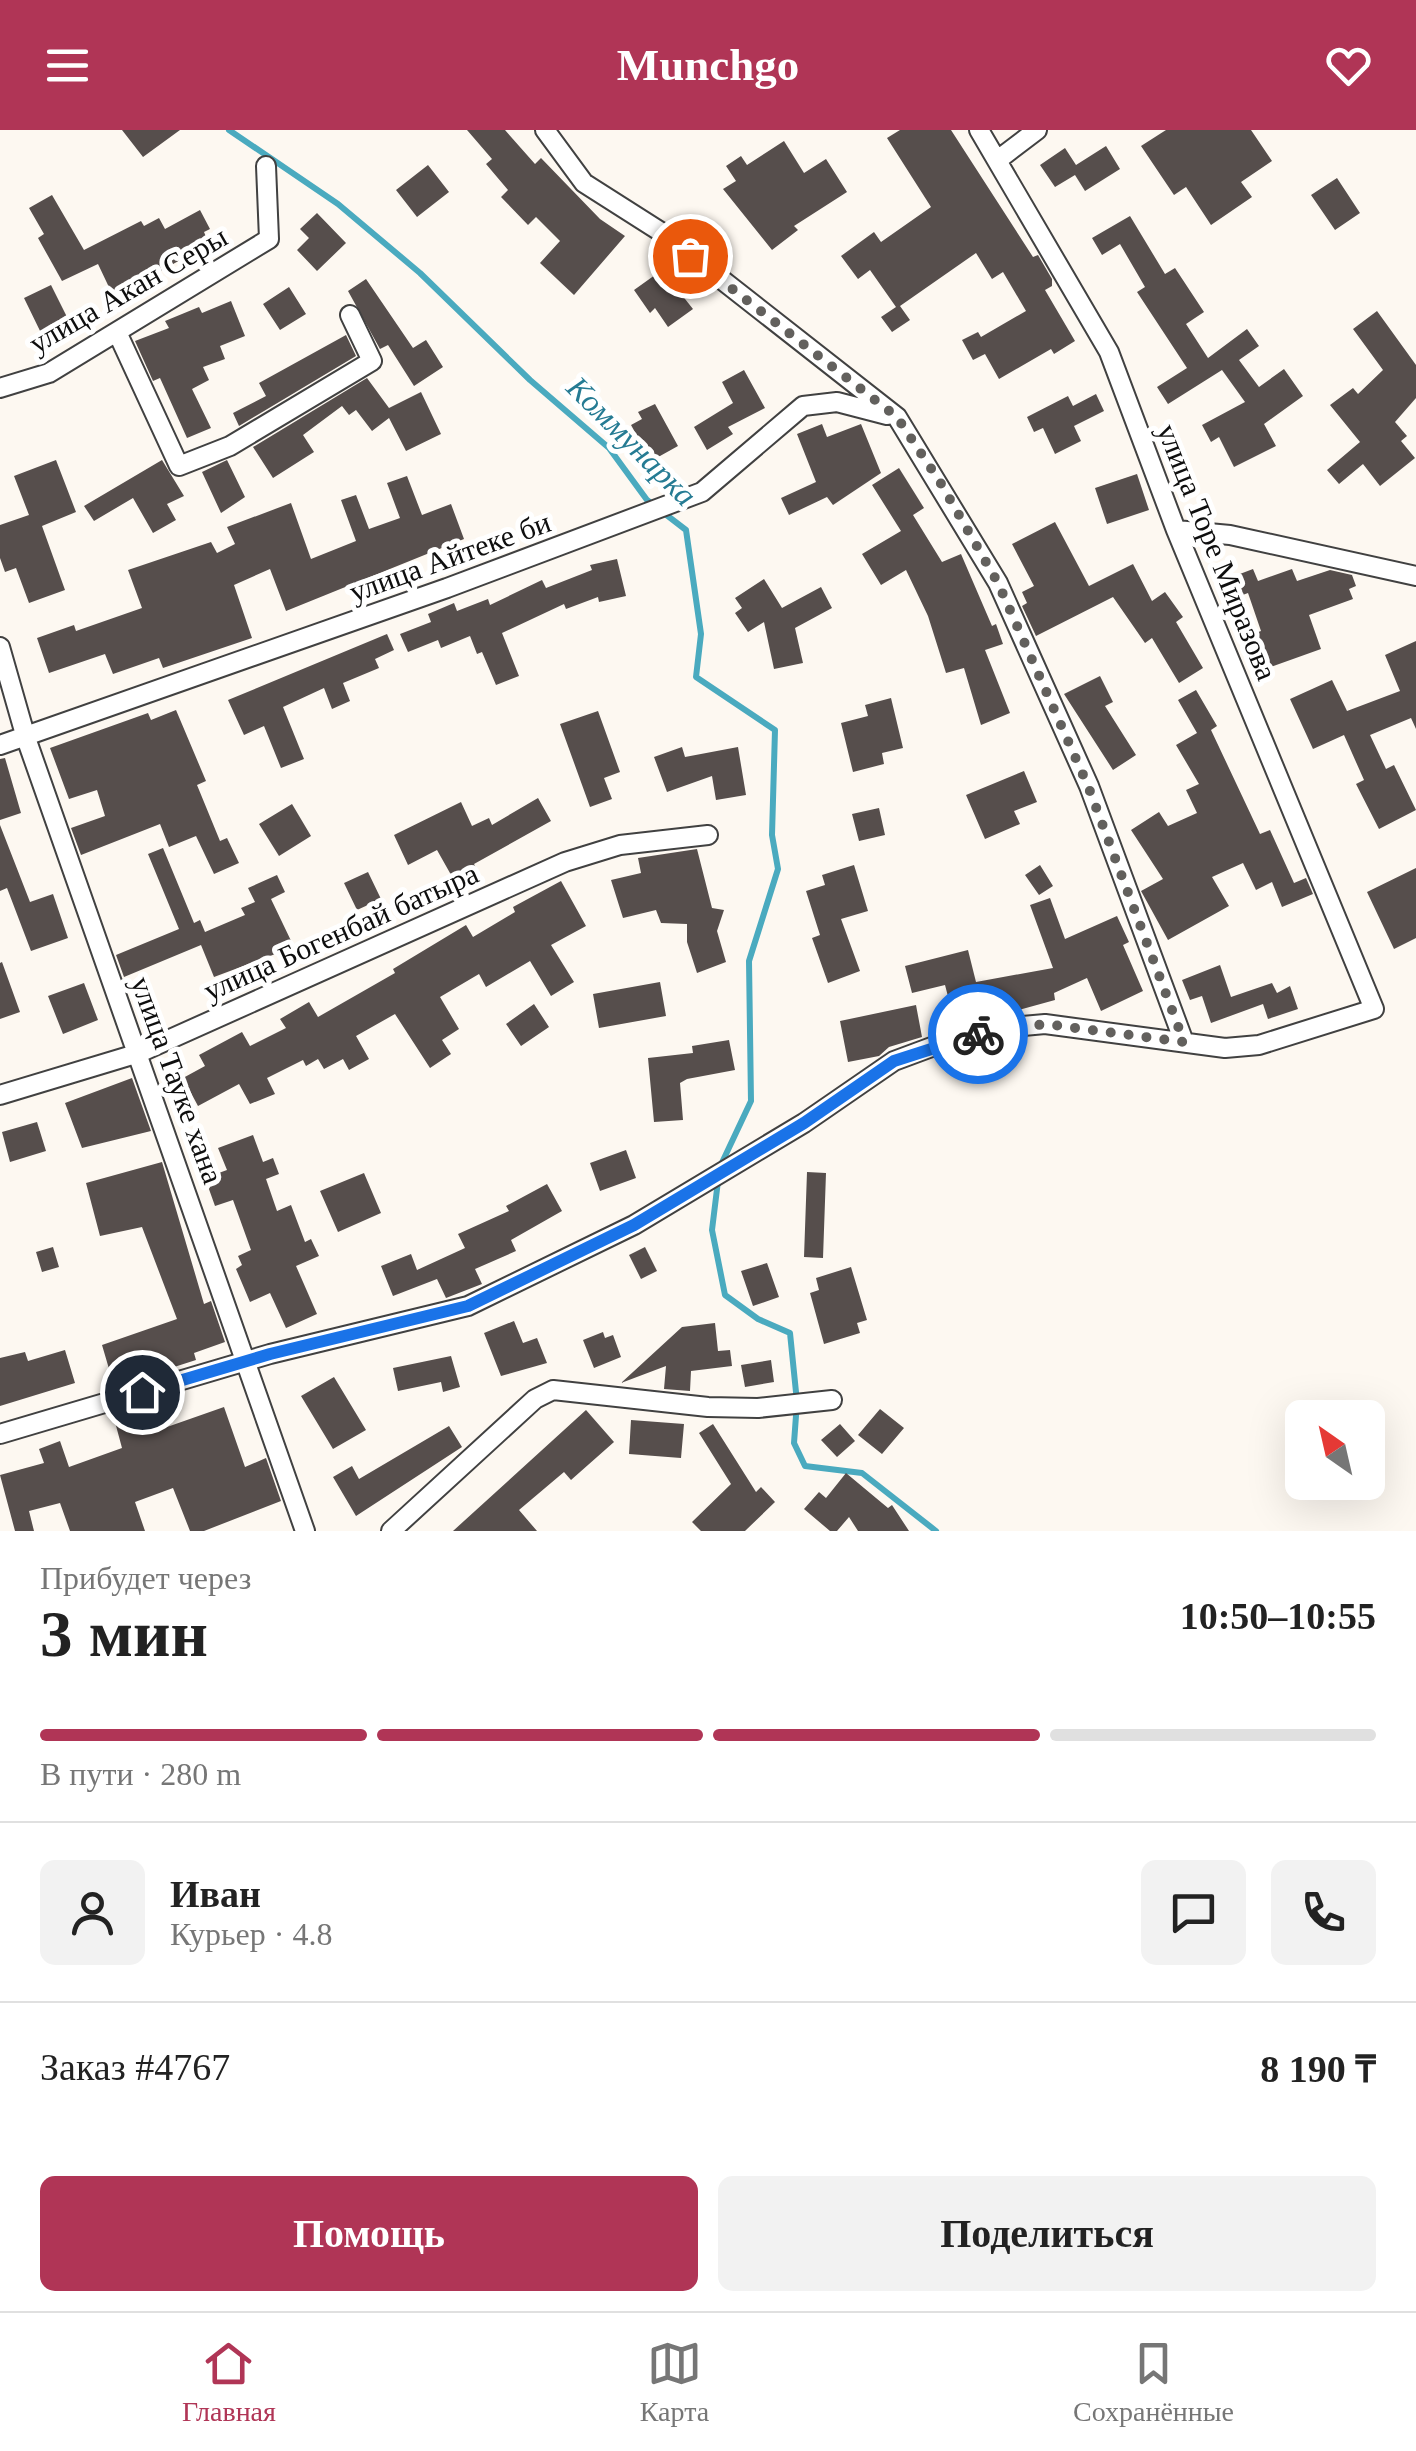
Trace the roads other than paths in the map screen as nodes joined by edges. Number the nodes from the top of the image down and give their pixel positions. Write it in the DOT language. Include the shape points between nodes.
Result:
graph roads {
  1 [pos="546,130"];
  2 [pos="979,130"];
  3 [pos="1037,130"];
  4 [pos="999,160"];
  5 [pos="266,166"];
  6 [pos="350,315"];
  7 [pos="117,332"];
  8 [pos="0,388"];
  9 [pos="897,417"];
  10 [pos="1176,530"];
  11 [pos="1416,576"];
  12 [pos="0,646"];
  13 [pos="26,738"];
  14 [pos="0,746"];
  15 [pos="708,834"];
  16 [pos="1184,1042"];
  17 [pos="139,1053"];
  18 [pos="0,1095"];
  19 [pos="248,1361"];
  20 [pos="832,1400"];
  21 [pos="0,1434"];
  22 [pos="305,1531"];
  23 [pos="391,1531"];
  1 -- 9 [label="street" via="584,183 661,232"];
  2 -- 4 [label="street, улица Торе Миразова"];
  3 -- 4 [label="street"];
  4 -- 10 [label="street, улица Торе Миразова" via="1109,352"];
  5 -- 7 [label="street, улица Акан Серы" via="270,239"];
  6 -- 7 [label="street" via="372,361 230,446 179,466"];
  7 -- 8 [label="street, улица Акан Серы" via="49,373"];
  9 -- 13 [label="street, улица Айтеке би" via="837,402 803,406 702,492"];
  9 -- 16 [label="street" via="998,583 1088,786"];
  10 -- 11 [label="street" via="1230,535"];
  10 -- 16 [label="street, улица Торе Миразова" via="1374,1009 1259,1046"];
  12 -- 13 [label="street, улица Тауке хана"];
  13 -- 14 [label="street, улица Айтеке би"];
  13 -- 17 [label="street, улица Тауке хана"];
  15 -- 17 [label="street, улица Богенбай батыра" via="620,845 565,862"];
  16 -- 19 [label="street" via="1045,1024 1001,1028 894,1061 634,1225 468,1306"];
  17 -- 18 [label="street, улица Богенбай батыра"];
  17 -- 19 [label="street, улица Тауке хана"];
  19 -- 21 [label="street"];
  19 -- 22 [label="street, улица Тауке хана"];
  20 -- 23 [label="street" via="708,1407 552,1390"];
}
